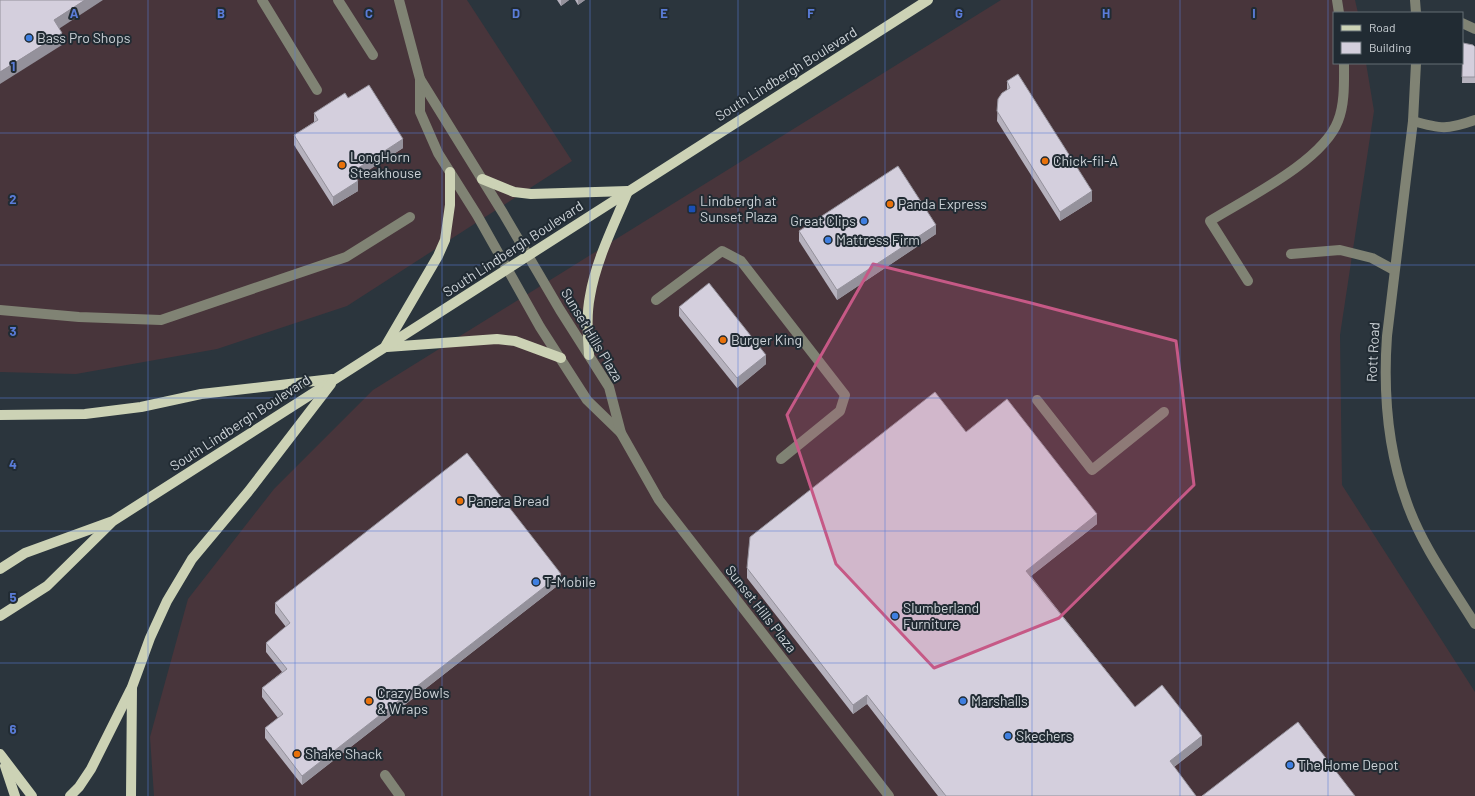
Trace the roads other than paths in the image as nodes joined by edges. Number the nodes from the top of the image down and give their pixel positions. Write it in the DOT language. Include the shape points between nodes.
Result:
graph roads {
  1 [pos="262,0"];
  2 [pos="338,0"];
  3 [pos="399,0"];
  4 [pos="928,0"];
  5 [pos="1336,0"];
  6 [pos="1415,0"];
  7 [pos="1339,12"];
  8 [pos="1416,12"];
  9 [pos="1463,23"];
  10 [pos="1475,29"];
  11 [pos="372,55"];
  12 [pos="1344,64"];
  13 [pos="1416,64"];
  14 [pos="420,79"];
  15 [pos="317,90"];
  16 [pos="1475,120"];
  17 [pos="1413,121"];
  18 [pos="450,172"];
  19 [pos="482,179"];
  20 [pos="628,191"];
  21 [pos="410,217"];
  22 [pos="1290,254"];
  23 [pos="528,255"];
  24 [pos="508,269"];
  25 [pos="1394,270"];
  26 [pos="1248,281"];
  27 [pos="656,300"];
  28 [pos="0,310"];
  29 [pos="385,347"];
  30 [pos="589,355"];
  31 [pos="560,358"];
  32 [pos="336,378"];
  33 [pos="1037,400"];
  34 [pos="1164,412"];
  35 [pos="0,415"];
  36 [pos="621,433"];
  37 [pos="781,459"];
  38 [pos="113,521"];
  39 [pos="0,569"];
  40 [pos="0,616"];
  41 [pos="1475,624"];
  42 [pos="132,687"];
  43 [pos="1,755"];
  44 [pos="385,775"];
  45 [pos="15,796"];
  46 [pos="32,796"];
  47 [pos="70,796"];
  48 [pos="131,796"];
  49 [pos="400,796"];
  50 [pos="889,796"];
  1 -- 15 [label="street"];
  2 -- 11 [label="street"];
  3 -- 14 [label="street"];
  4 -- 20 [label="main road, South Lindbergh Boulevard"];
  5 -- 7 [label="street"];
  6 -- 8 [label="street"];
  9 -- 10 [label="street"];
  12 -- 26 [label="street" via="1338,120 1328,140 1309,159 1210,221"];
  13 -- 17 [label="street, Rott Road"];
  14 -- 18 [label="street, Sunset Hills Plaza" via="420,112 438,153"];
  14 -- 19 [label="street, Sunset Hills Plaza"];
  16 -- 17 [label="street" via="1456,127 1440,129"];
  17 -- 25 [label="street, Rott Road"];
  18 -- 24 [label="street, Sunset Hills Plaza"];
  18 -- 29 [label="main road" via="450,205 445,240"];
  19 -- 20 [label="main road" via="514,192 531,194"];
  19 -- 23 [label="street, Sunset Hills Plaza"];
  20 -- 23 [label="main road, South Lindbergh Boulevard"];
  20 -- 30 [label="main road" via="595,274 587,320"];
  21 -- 28 [label="street" via="346,257 161,320 79,317"];
  22 -- 25 [label="street" via="1340,250 1372,258"];
  23 -- 24 [label="main road, South Lindbergh Boulevard"];
  23 -- 30 [label="street, Sunset Hills Plaza"];
  24 -- 29 [label="main road, South Lindbergh Boulevard"];
  24 -- 31 [label="street, Sunset Hills Plaza"];
  25 -- 41 [label="street, Rott Road" via="1385,368 1387,421 1394,458 1407,504 1417,527"];
  27 -- 37 [label="street" via="722,251 741,261 845,395 840,411"];
  29 -- 31 [label="main road" via="497,339 515,341"];
  29 -- 32 [label="main road, South Lindbergh Boulevard"];
  30 -- 36 [label="street, Sunset Hills Plaza" via="609,387"];
  31 -- 36 [label="street, Sunset Hills Plaza" via="587,400"];
  32 -- 35 [label="main road" via="201,394 141,407 85,414"];
  32 -- 38 [label="main road, South Lindbergh Boulevard"];
  32 -- 42 [label="main road" via="248,492 192,559 167,601"];
  33 -- 34 [label="street" via="1092,470"];
  36 -- 50 [label="street, Sunset Hills Plaza" via="659,500"];
  38 -- 39 [label="main road, South Lindbergh Boulevard" via="25,553"];
  38 -- 40 [label="main road, South Lindbergh Boulevard" via="47,586"];
  42 -- 47 [label="main road" via="91,769"];
  42 -- 48 [label="main road"];
  43 -- 45 [label="main road"];
  43 -- 46 [label="main road"];
  44 -- 49 [label="street"];
}
